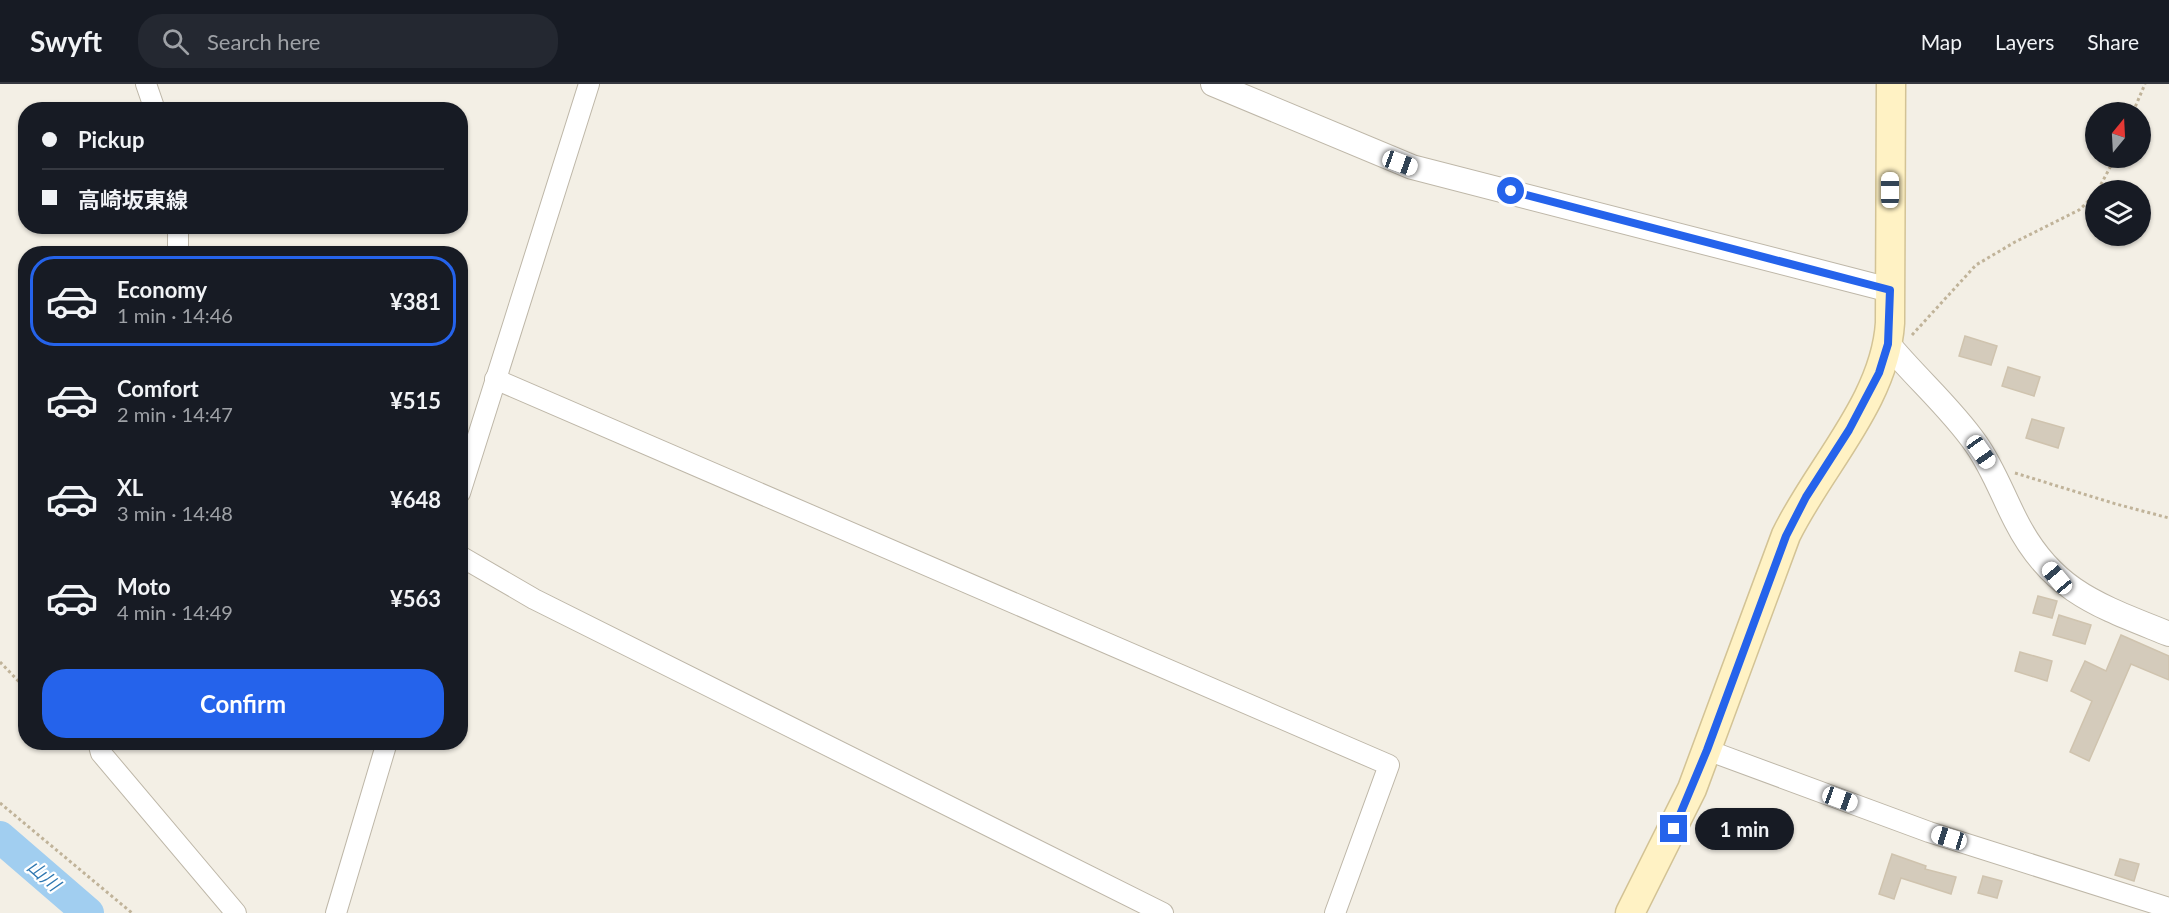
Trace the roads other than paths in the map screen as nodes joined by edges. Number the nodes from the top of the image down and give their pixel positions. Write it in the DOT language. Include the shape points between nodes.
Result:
graph roads {
  1 [pos="146,84"];
  2 [pos="589,84"];
  3 [pos="1213,84"];
  4 [pos="1891,84"];
  5 [pos="152,102"];
  6 [pos="1890,290"];
  7 [pos="1888,344"];
  8 [pos="495,379"];
  9 [pos="468,467"];
  10 [pos="468,561"];
  11 [pos="2169,634"];
  12 [pos="100,750"];
  13 [pos="385,750"];
  14 [pos="1707,750"];
  15 [pos="2169,908"];
  16 [pos="236,913"];
  17 [pos="336,913"];
  18 [pos="1163,913"];
  19 [pos="1335,913"];
  20 [pos="1630,913"];
  1 -- 5 [label="street"];
  2 -- 8 [label="street"];
  3 -- 6 [label="street" via="1412,167"];
  4 -- 6 [label="main road"];
  6 -- 7 [label="main road"];
  7 -- 11 [label="street" via="1970,436 1992,468 2016,522 2057,578 2092,603"];
  7 -- 14 [label="main road" via="1869,394 1786,536"];
  8 -- 9 [label="street"];
  8 -- 19 [label="street" via="1389,765"];
  10 -- 18 [label="street" via="534,599"];
  12 -- 16 [label="street"];
  13 -- 17 [label="street"];
  14 -- 15 [label="street" via="1929,831"];
  14 -- 20 [label="main road" via="1674,829"];
}
